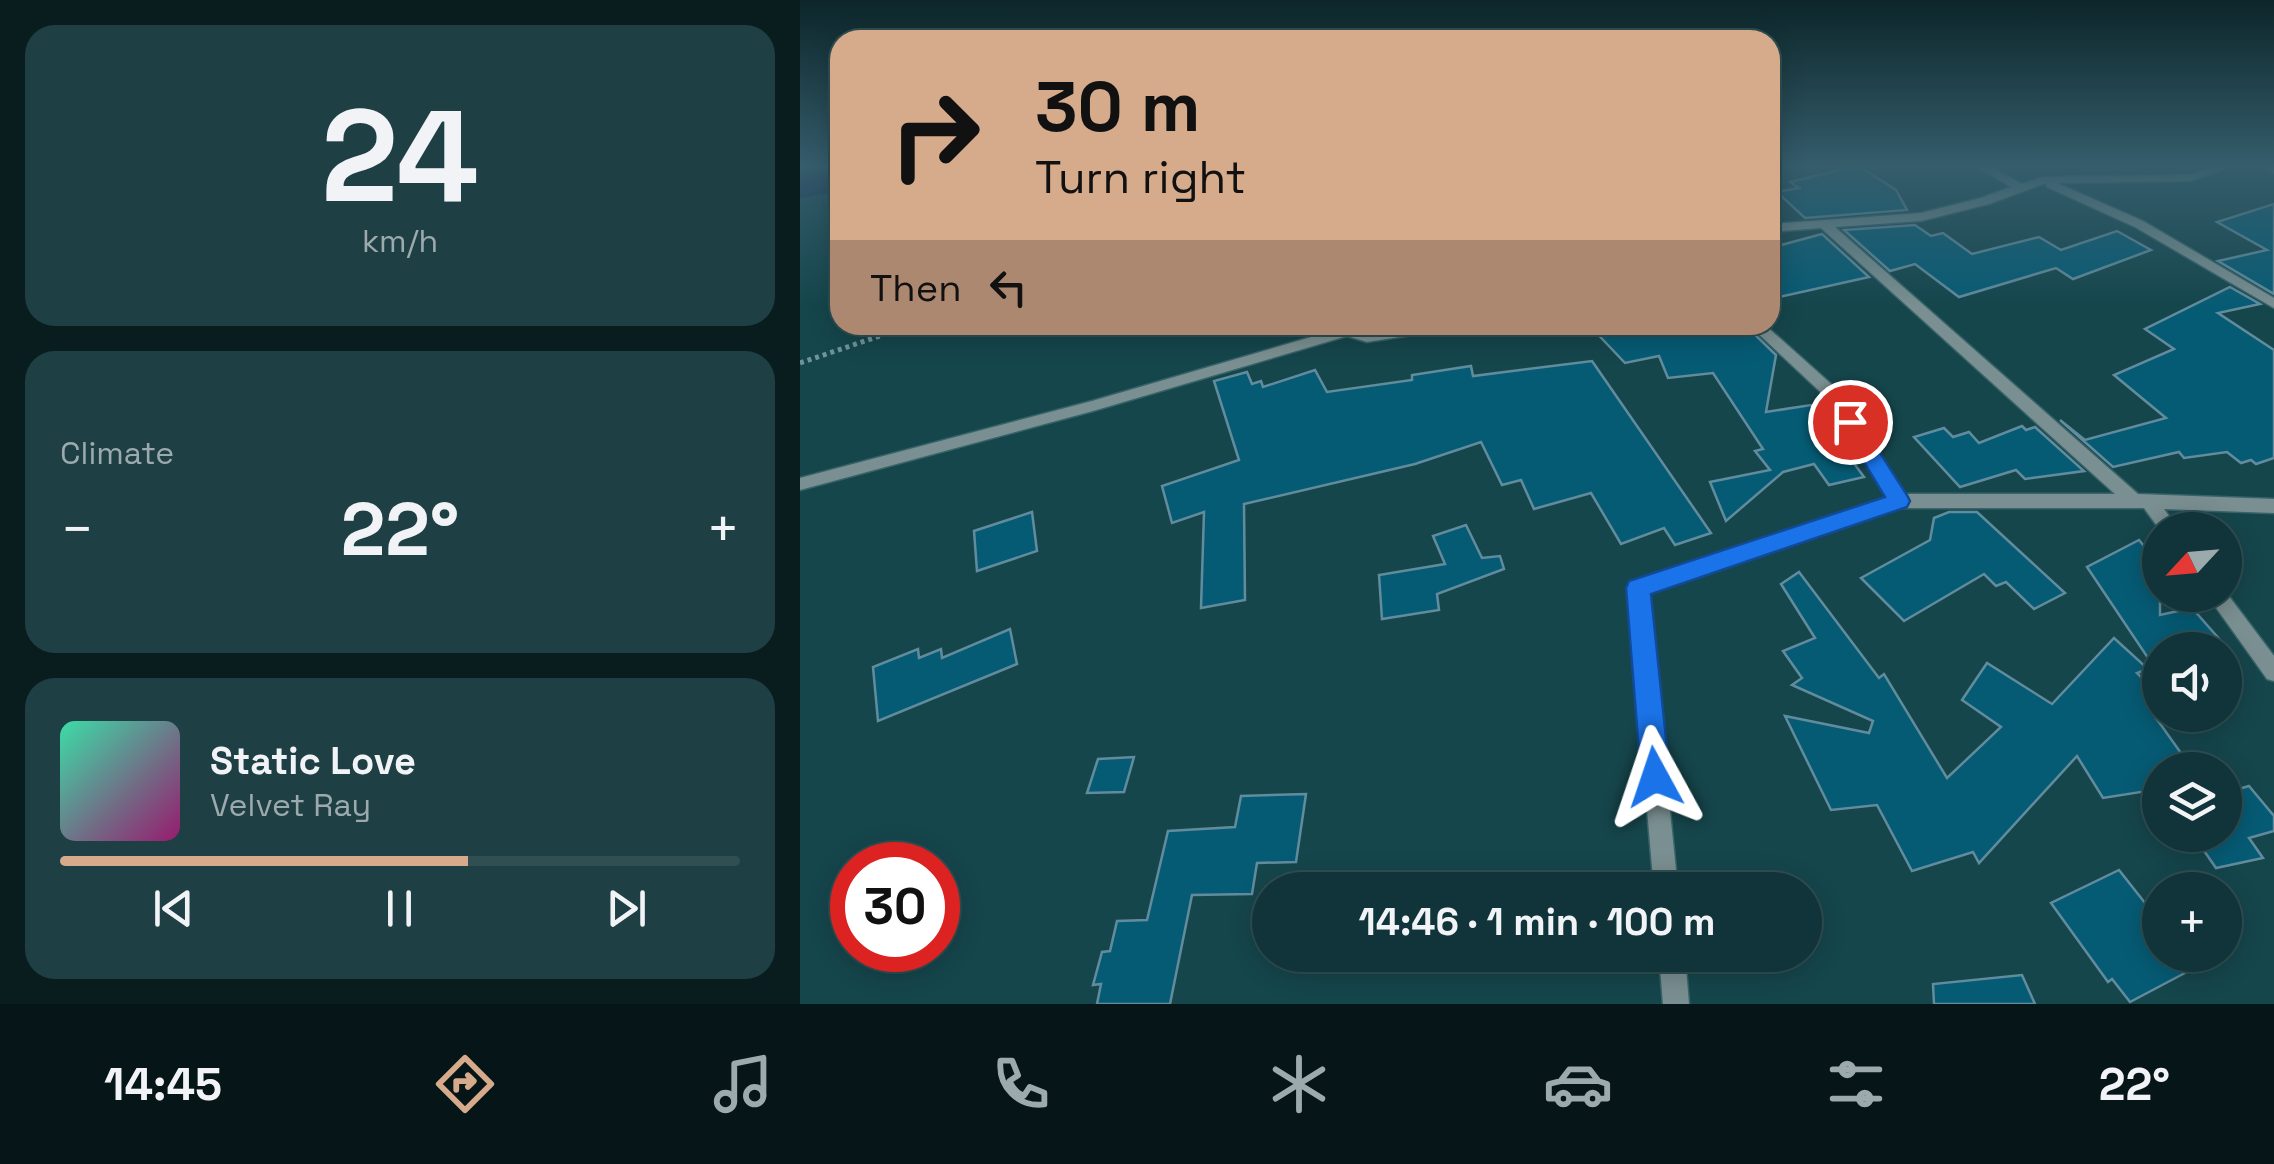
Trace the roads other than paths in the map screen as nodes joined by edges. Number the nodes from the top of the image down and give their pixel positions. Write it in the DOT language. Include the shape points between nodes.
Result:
graph roads {
  1 [pos="1929,214"];
  2 [pos="2120,214"];
  3 [pos="1823,223"];
  4 [pos="1780,227"];
  5 [pos="2274,304"];
  6 [pos="1330,335"];
  7 [pos="1361,335"];
  8 [pos="1392,335"];
  9 [pos="1767,335"];
  10 [pos="800,484"];
  11 [pos="1899,501"];
  12 [pos="2141,501"];
  13 [pos="2274,506"];
  14 [pos="2152,512"];
  15 [pos="2230,612"];
  16 [pos="2274,672"];
  17 [pos="1664,872"];
  18 [pos="1673,972"];
  19 [pos="1676,1004"];
  1 -- 3 [label="street"];
  2 -- 5 [label="street"];
  3 -- 4 [label="street"];
  3 -- 12 [label="street"];
  6 -- 10 [label="street"];
  7 -- 8 [label="street"];
  9 -- 11 [label="street" via="1834,395"];
  11 -- 12 [label="street"];
  11 -- 17 [label="street" via="1638,588"];
  12 -- 13 [label="street"];
  12 -- 14 [label="street"];
  15 -- 16 [label="street"];
  18 -- 19 [label="street"];
}
